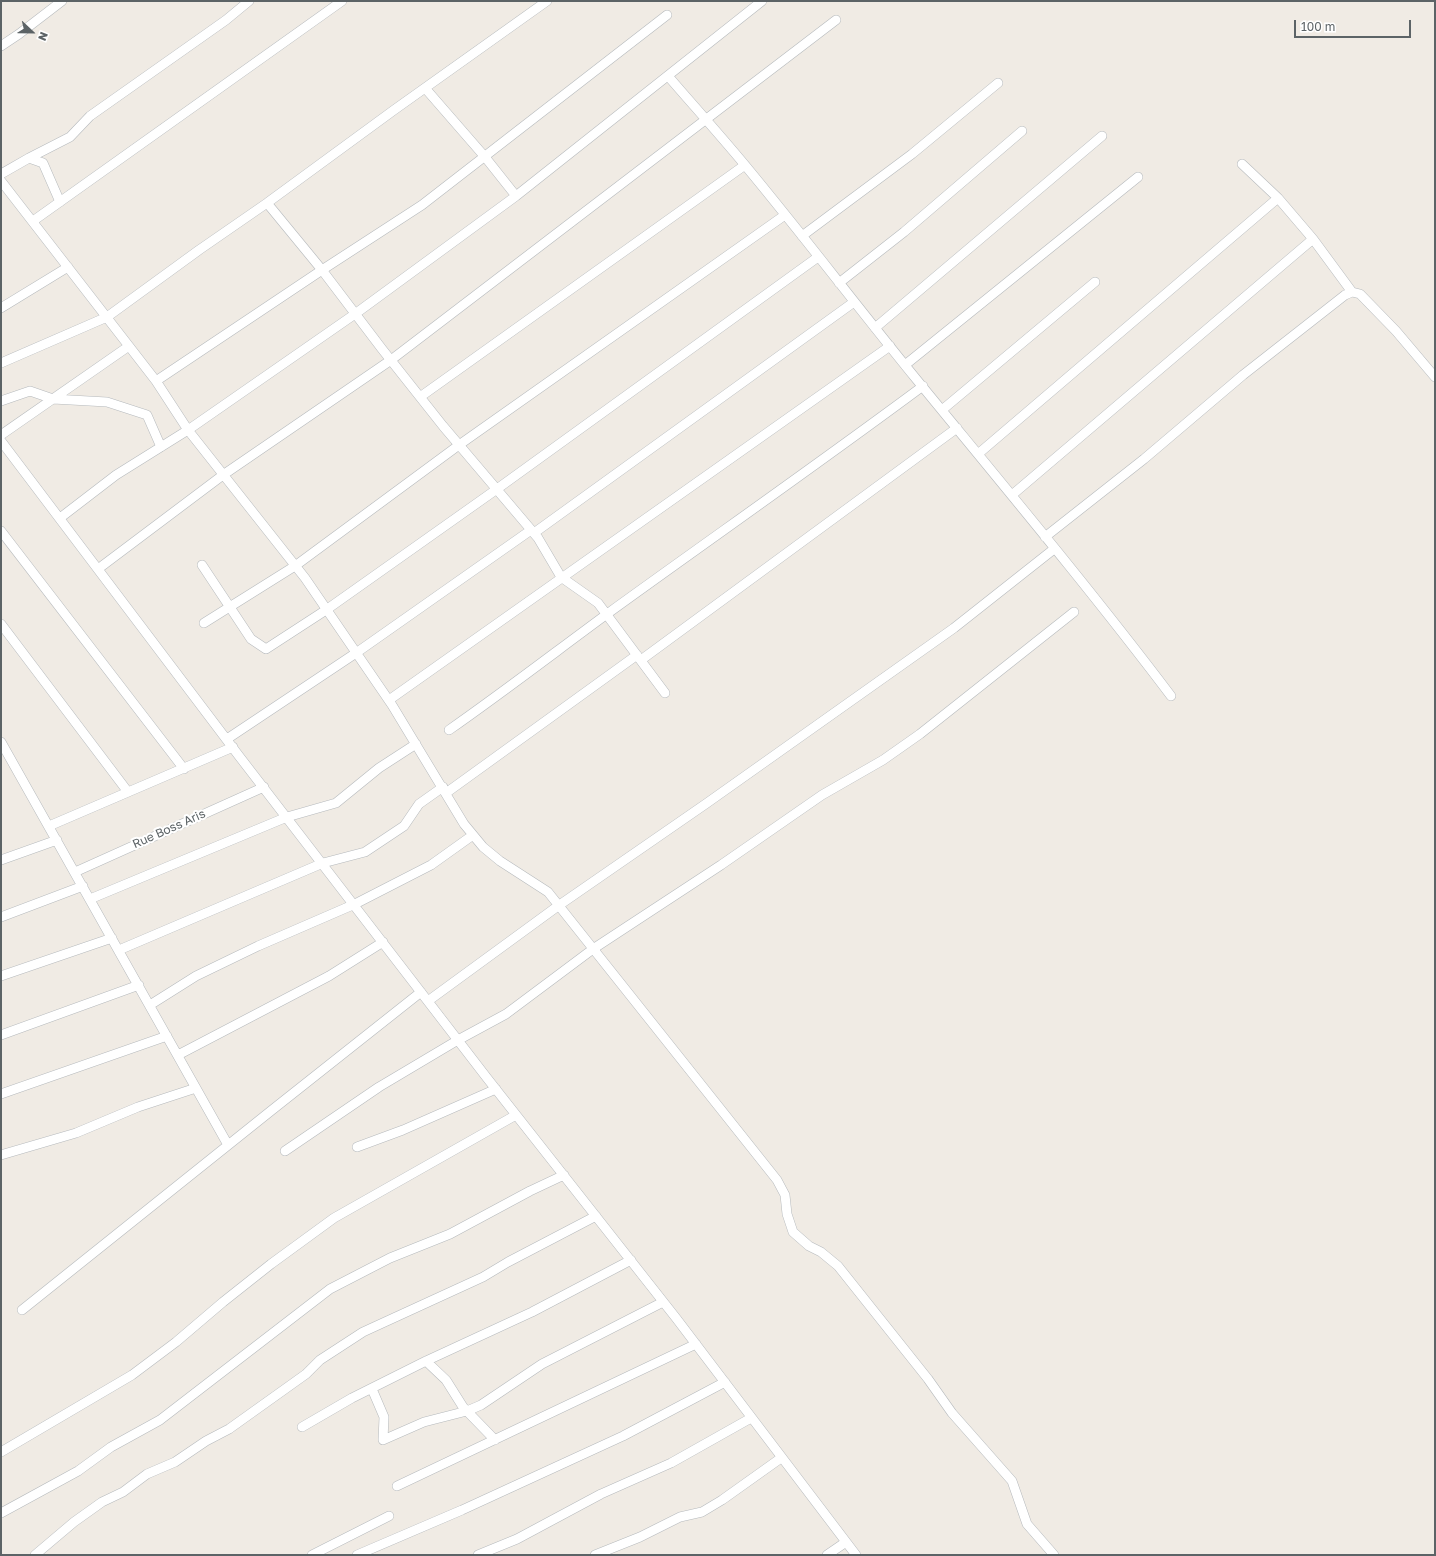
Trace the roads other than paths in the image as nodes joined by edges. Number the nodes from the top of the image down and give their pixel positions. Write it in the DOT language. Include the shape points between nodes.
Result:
graph roads {
  1 [pos="62,1"];
  2 [pos="249,1"];
  3 [pos="342,1"];
  4 [pos="547,1"];
  5 [pos="762,1"];
  6 [pos="667,15"];
  7 [pos="836,20"];
  8 [pos="1,46"];
  9 [pos="668,76"];
  10 [pos="998,83"];
  11 [pos="425,88"];
  12 [pos="706,120"];
  13 [pos="1022,131"];
  14 [pos="1102,136"];
  15 [pos="485,157"];
  16 [pos="29,158"];
  17 [pos="1242,164"];
  18 [pos="745,165"];
  19 [pos="1,174"];
  20 [pos="1138,177"];
  21 [pos="1,181"];
  22 [pos="516,196"];
  23 [pos="1278,198"];
  24 [pos="60,202"];
  25 [pos="267,203"];
  26 [pos="785,215"];
  27 [pos="33,221"];
  28 [pos="802,236"];
  29 [pos="1313,240"];
  30 [pos="818,257"];
  31 [pos="68,267"];
  32 [pos="322,270"];
  33 [pos="1095,282"];
  34 [pos="839,283"];
  35 [pos="1352,292"];
  36 [pos="854,302"];
  37 [pos="1,308"];
  38 [pos="355,314"];
  39 [pos="108,317"];
  40 [pos="875,328"];
  41 [pos="129,346"];
  42 [pos="890,346"];
  43 [pos="390,360"];
  44 [pos="1,363"];
  45 [pos="905,365"];
  46 [pos="1435,378"];
  47 [pos="156,381"];
  48 [pos="923,386"];
  49 [pos="420,397"];
  50 [pos="53,399"];
  51 [pos="1,402"];
  52 [pos="942,410"];
  53 [pos="957,428"];
  54 [pos="188,430"];
  55 [pos="1,435"];
  56 [pos="1,441"];
  57 [pos="459,445"];
  58 [pos="161,447"];
  59 [pos="978,454"];
  60 [pos="224,475"];
  61 [pos="497,489"];
  62 [pos="1012,495"];
  63 [pos="60,518"];
  64 [pos="1,531"];
  65 [pos="532,531"];
  66 [pos="1045,536"];
  67 [pos="1054,549"];
  68 [pos="202,565"];
  69 [pos="295,566"];
  70 [pos="98,569"];
  71 [pos="561,578"];
  72 [pos="229,607"];
  73 [pos="326,610"];
  74 [pos="1074,612"];
  75 [pos="607,614"];
  76 [pos="204,623"];
  77 [pos="1,624"];
  78 [pos="356,653"];
  79 [pos="639,657"];
  80 [pos="665,693"];
  81 [pos="1171,696"];
  82 [pos="389,700"];
  83 [pos="449,730"];
  84 [pos="227,740"];
  85 [pos="1,743"];
  86 [pos="416,744"];
  87 [pos="233,747"];
  88 [pos="184,769"];
  89 [pos="264,787"];
  90 [pos="444,790"];
  91 [pos="128,792"];
  92 [pos="287,817"];
  93 [pos="49,826"];
  94 [pos="473,835"];
  95 [pos="57,840"];
  96 [pos="1,860"];
  97 [pos="323,863"];
  98 [pos="75,872"];
  99 [pos="83,886"];
  100 [pos="90,899"];
  101 [pos="355,904"];
  102 [pos="558,906"];
  103 [pos="1,917"];
  104 [pos="112,938"];
  105 [pos="383,942"];
  106 [pos="593,949"];
  107 [pos="119,950"];
  108 [pos="1,976"];
  109 [pos="139,985"];
  110 [pos="421,992"];
  111 [pos="428,1001"];
  112 [pos="150,1005"];
  113 [pos="1,1035"];
  114 [pos="167,1036"];
  115 [pos="458,1040"];
  116 [pos="178,1055"];
  117 [pos="196,1088"];
  118 [pos="496,1089"];
  119 [pos="1,1094"];
  120 [pos="516,1115"];
  121 [pos="228,1145"];
  122 [pos="357,1147"];
  123 [pos="285,1151"];
  124 [pos="1,1155"];
  125 [pos="564,1175"];
  126 [pos="596,1216"];
  127 [pos="631,1260"];
  128 [pos="664,1302"];
  129 [pos="22,1310"];
  130 [pos="696,1344"];
  131 [pos="426,1361"];
  132 [pos="725,1382"];
  133 [pos="372,1389"];
  134 [pos="467,1411"];
  135 [pos="751,1418"];
  136 [pos="302,1427"];
  137 [pos="495,1440"];
  138 [pos="1,1452"];
  139 [pos="781,1458"];
  140 [pos="397,1486"];
  141 [pos="1,1513"];
  142 [pos="389,1516"];
  143 [pos="846,1542"];
  144 [pos="35,1555"];
  145 [pos="312,1555"];
  146 [pos="357,1555"];
  147 [pos="478,1555"];
  148 [pos="595,1555"];
  149 [pos="826,1555"];
  150 [pos="856,1555"];
  151 [pos="1054,1555"];
  1 -- 8 [label="street"];
  2 -- 16 [label="street" via="90,116 70,137"];
  3 -- 24 [label="street"];
  4 -- 11 [label="street"];
  5 -- 9 [label="street"];
  6 -- 15 [label="street"];
  7 -- 12 [label="street"];
  9 -- 12 [label="street"];
  9 -- 22 [label="street"];
  10 -- 28 [label="street" via="912,154"];
  11 -- 15 [label="street"];
  11 -- 25 [label="street"];
  12 -- 18 [label="street"];
  12 -- 43 [label="street"];
  13 -- 34 [label="street" via="904,232"];
  14 -- 40 [label="street"];
  15 -- 22 [label="street"];
  15 -- 32 [label="street" via="422,205"];
  16 -- 19 [label="street"];
  16 -- 24 [label="street" via="43,163"];
  17 -- 23 [label="street"];
  18 -- 26 [label="street"];
  18 -- 49 [label="street"];
  20 -- 45 [label="street"];
  21 -- 27 [label="street"];
  22 -- 38 [label="street"];
  23 -- 29 [label="street"];
  23 -- 59 [label="street"];
  24 -- 27 [label="street"];
  25 -- 32 [label="street"];
  25 -- 39 [label="street"];
  26 -- 28 [label="street"];
  26 -- 57 [label="street"];
  27 -- 31 [label="street"];
  28 -- 30 [label="street"];
  29 -- 35 [label="street"];
  29 -- 62 [label="street"];
  30 -- 34 [label="street"];
  30 -- 61 [label="street"];
  31 -- 37 [label="street"];
  31 -- 39 [label="street"];
  32 -- 38 [label="street"];
  32 -- 47 [label="street"];
  33 -- 52 [label="street"];
  34 -- 36 [label="street"];
  35 -- 46 [label="street" via="1360,294 1396,331"];
  35 -- 66 [label="street" via="1249,370 1144,459"];
  36 -- 40 [label="street"];
  36 -- 65 [label="street"];
  38 -- 43 [label="street"];
  38 -- 54 [label="street"];
  39 -- 41 [label="street"];
  39 -- 44 [label="street"];
  40 -- 42 [label="street"];
  41 -- 47 [label="street"];
  41 -- 50 [label="street"];
  42 -- 45 [label="street"];
  42 -- 71 [label="street"];
  43 -- 49 [label="street"];
  43 -- 60 [label="street"];
  45 -- 48 [label="street"];
  47 -- 54 [label="street"];
  48 -- 52 [label="street"];
  48 -- 75 [label="street"];
  49 -- 57 [label="street"];
  50 -- 51 [label="street" via="30,391"];
  50 -- 55 [label="street"];
  50 -- 58 [label="street" via="107,402 147,415"];
  52 -- 53 [label="street"];
  53 -- 59 [label="street"];
  53 -- 79 [label="street"];
  54 -- 58 [label="street"];
  54 -- 60 [label="street"];
  56 -- 63 [label="street"];
  57 -- 61 [label="street"];
  57 -- 69 [label="street"];
  58 -- 63 [label="street" via="116,475"];
  59 -- 62 [label="street"];
  60 -- 69 [label="street"];
  60 -- 70 [label="street"];
  61 -- 65 [label="street"];
  61 -- 73 [label="street"];
  62 -- 66 [label="street"];
  63 -- 70 [label="street"];
  64 -- 88 [label="street"];
  65 -- 71 [label="street"];
  65 -- 78 [label="street"];
  66 -- 67 [label="street"];
  67 -- 81 [label="street"];
  67 -- 102 [label="street" via="954,628"];
  68 -- 72 [label="street"];
  69 -- 72 [label="street"];
  69 -- 73 [label="street"];
  70 -- 84 [label="street"];
  71 -- 75 [label="street" via="598,603"];
  71 -- 82 [label="street"];
  72 -- 73 [label="street" via="251,639 266,649"];
  72 -- 76 [label="street"];
  73 -- 78 [label="street"];
  74 -- 106 [label="street" via="920,734 883,760 822,795"];
  75 -- 79 [label="street"];
  75 -- 83 [label="street"];
  77 -- 91 [label="street"];
  78 -- 82 [label="street"];
  78 -- 84 [label="street"];
  79 -- 80 [label="street"];
  79 -- 90 [label="street"];
  82 -- 86 [label="street"];
  84 -- 87 [label="street"];
  85 -- 93 [label="street"];
  86 -- 90 [label="street"];
  86 -- 92 [label="street" via="379,768 336,803"];
  87 -- 88 [label="street"];
  87 -- 89 [label="street"];
  88 -- 91 [label="street"];
  89 -- 92 [label="street"];
  89 -- 98 [label="street, Rue Boss Aris"];
  90 -- 94 [label="street"];
  90 -- 97 [label="street" via="419,804 404,826 365,852"];
  91 -- 93 [label="street"];
  92 -- 97 [label="street"];
  92 -- 100 [label="street"];
  93 -- 95 [label="street"];
  94 -- 101 [label="street" via="431,865"];
  94 -- 102 [label="street" via="483,848 500,861 548,892"];
  95 -- 96 [label="street"];
  95 -- 98 [label="street"];
  97 -- 101 [label="street"];
  97 -- 107 [label="street"];
  98 -- 99 [label="street"];
  99 -- 100 [label="street"];
  99 -- 103 [label="street"];
  100 -- 104 [label="street"];
  101 -- 105 [label="street"];
  101 -- 112 [label="street" via="196,976"];
  102 -- 106 [label="street"];
  102 -- 111 [label="street"];
  104 -- 107 [label="street"];
  104 -- 108 [label="street"];
  105 -- 110 [label="street"];
  105 -- 116 [label="street" via="329,976"];
  106 -- 115 [label="street" via="506,1014"];
  106 -- 151 [label="street" via="777,1180 785,1195 787,1214 793,1232 838,1266 952,1413 1012,1481 1027,1524"];
  107 -- 109 [label="street"];
  109 -- 112 [label="street"];
  109 -- 113 [label="street"];
  110 -- 111 [label="street"];
  110 -- 121 [label="street"];
  111 -- 115 [label="street"];
  112 -- 114 [label="street"];
  114 -- 116 [label="street"];
  114 -- 119 [label="street"];
  115 -- 118 [label="street"];
  115 -- 123 [label="street" via="379,1087"];
  116 -- 117 [label="street"];
  117 -- 121 [label="street"];
  117 -- 124 [label="street" via="138,1107 76,1133"];
  118 -- 120 [label="street"];
  118 -- 122 [label="street" via="403,1130"];
  120 -- 125 [label="street"];
  120 -- 138 [label="street" via="334,1218 271,1264 176,1342 132,1374"];
  121 -- 129 [label="street"];
  125 -- 126 [label="street"];
  125 -- 141 [label="street" via="450,1234 396,1256 330,1289 160,1420 111,1447 78,1472"];
  126 -- 127 [label="street"];
  126 -- 144 [label="street" via="483,1277 363,1332 320,1360 306,1374 229,1429 102,1502"];
  127 -- 128 [label="street"];
  127 -- 131 [label="street" via="532,1312"];
  128 -- 130 [label="street"];
  128 -- 134 [label="street" via="542,1364"];
  130 -- 132 [label="street"];
  130 -- 137 [label="street"];
  131 -- 133 [label="street"];
  131 -- 134 [label="street" via="446,1380"];
  132 -- 135 [label="street"];
  132 -- 146 [label="street" via="623,1436"];
  133 -- 134 [label="street" via="384,1417 382,1440 424,1422"];
  133 -- 136 [label="street"];
  134 -- 137 [label="street"];
  135 -- 139 [label="street"];
  135 -- 147 [label="street" via="671,1463 601,1494 517,1539"];
  137 -- 140 [label="street"];
  139 -- 143 [label="street"];
  139 -- 148 [label="street" via="702,1512 680,1517"];
  142 -- 145 [label="street"];
  143 -- 149 [label="street"];
  143 -- 150 [label="street"];
}
